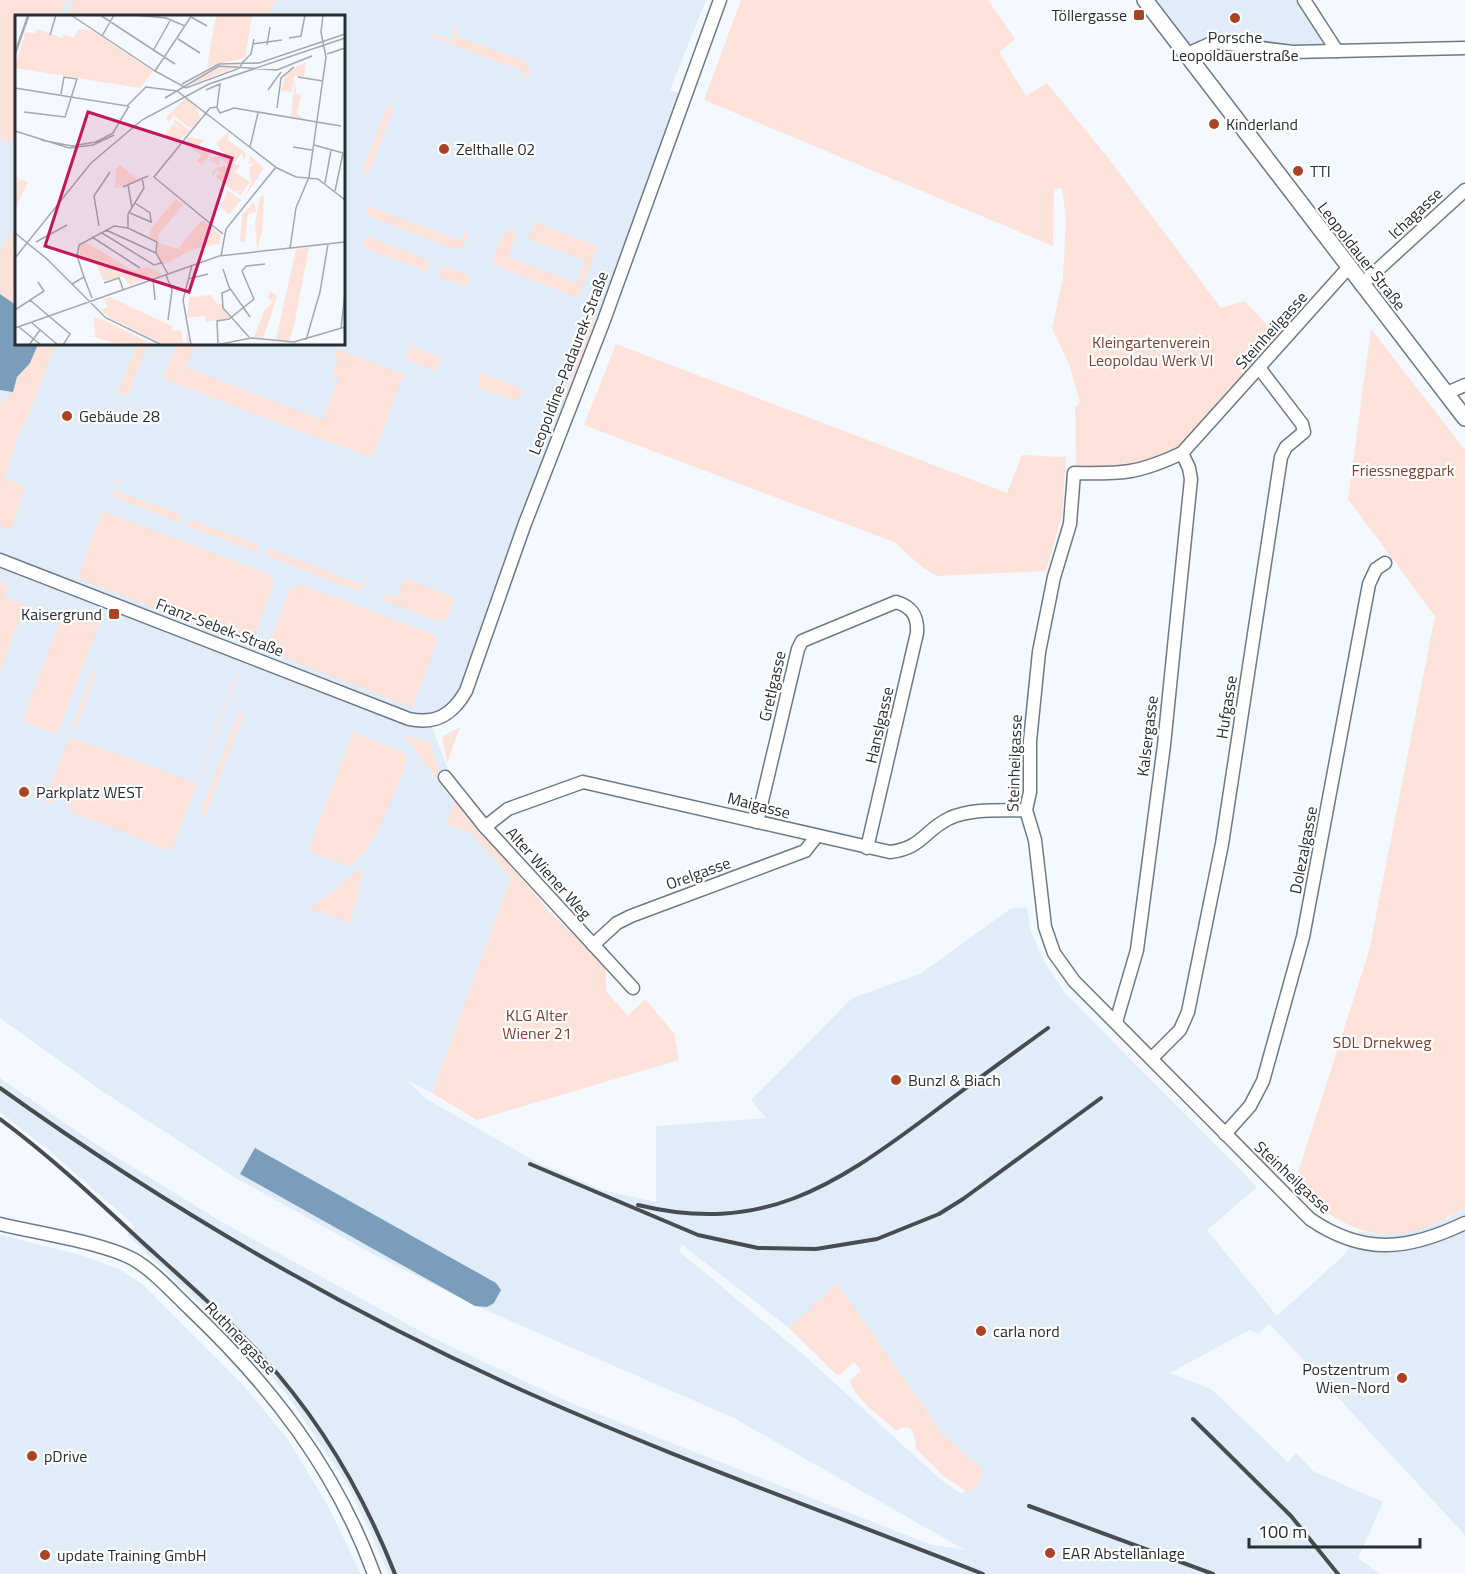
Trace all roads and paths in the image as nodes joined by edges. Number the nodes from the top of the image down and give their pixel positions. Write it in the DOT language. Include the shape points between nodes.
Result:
graph roads {
  1 [pos="720,0"];
  2 [pos="1145,0"];
  3 [pos="1304,0"];
  4 [pos="1465,48"];
  5 [pos="1337,51"];
  6 [pos="1187,54"];
  7 [pos="1465,190"];
  8 [pos="1348,268"];
  9 [pos="1361,285"];
  10 [pos="1260,369"];
  11 [pos="1465,385"];
  12 [pos="1447,393"];
  13 [pos="1465,418"];
  14 [pos="1182,453"];
  15 [pos="0,560"];
  16 [pos="1385,563"];
  17 [pos="912,610"];
  18 [pos="429,722"];
  19 [pos="445,777"];
  20 [pos="1026,810"];
  21 [pos="757,822"];
  22 [pos="485,827"];
  23 [pos="816,837"];
  24 [pos="867,848"];
  25 [pos="593,945"];
  26 [pos="633,988"];
  27 [pos="1116,1022"];
  28 [pos="1152,1058"];
  29 [pos="1225,1134"];
  30 [pos="1465,1223"];
  31 [pos="0,1224"];
  32 [pos="374,1574"];
  1 -- 18 [label="street, Leopoldine-Padaurek-Straße" via="466,691 448,714"];
  2 -- 6 [label="main road, Leopoldauer Straße"];
  3 -- 5 [label="street"];
  4 -- 5 [label="street"];
  5 -- 6 [label="street" via="1292,52 1214,42"];
  6 -- 8 [label="main road, Leopoldauer Straße"];
  7 -- 9 [label="street, Ichagasse"];
  8 -- 9 [label="main road, Leopoldauer Straße"];
  8 -- 10 [label="street, Steinheilgasse"];
  9 -- 12 [label="main road, Leopoldauer Straße"];
  10 -- 14 [label="street, Steinheilgasse"];
  10 -- 28 [label="street, Hufgasse" via="1304,432 1286,447 1281,457 1222,844 1188,1012 1180,1030"];
  11 -- 12 [label="street"];
  12 -- 13 [label="main road, Leopoldauer Straße"];
  14 -- 20 [label="street, Steinheilgasse" via="1123,474 1074,473 1071,524 1054,577 1039,652"];
  14 -- 27 [label="street, Kalsergasse" via="1191,479 1164,746 1137,950"];
  15 -- 18 [label="street, Franz-Sebek-Straße" via="410,719"];
  16 -- 29 [label="street, Dolezalgasse" via="1376,569 1369,584 1303,937 1263,1081 1250,1107"];
  17 -- 21 [label="street, Gretlgasse" via="896,602 887,604 802,641"];
  17 -- 24 [label="street, Hanslgasse" via="917,633"];
  19 -- 22 [label="street, Alter Wiener Weg"];
  20 -- 24 [label="street, Maigasse" via="967,813 949,819 906,850"];
  20 -- 27 [label="street, Steinheilgasse" via="1035,840 1045,927 1054,953 1074,981"];
  21 -- 22 [label="street, Maigasse" via="583,782 508,809"];
  21 -- 23 [label="street, Maigasse"];
  22 -- 25 [label="street, Alter Wiener Weg"];
  23 -- 24 [label="street, Maigasse"];
  23 -- 25 [label="street, Orelgasse" via="805,851 631,916"];
  25 -- 26 [label="street, Alter Wiener Weg"];
  27 -- 28 [label="street, Steinheilgasse"];
  28 -- 29 [label="street, Steinheilgasse"];
  29 -- 30 [label="street, Steinheilgasse" via="1310,1219 1348,1241 1367,1245 1409,1244"];
  31 -- 32 [label="street, Ruthnergasse" via="122,1254 143,1266 168,1289 253,1372 295,1424 336,1490"];
}
